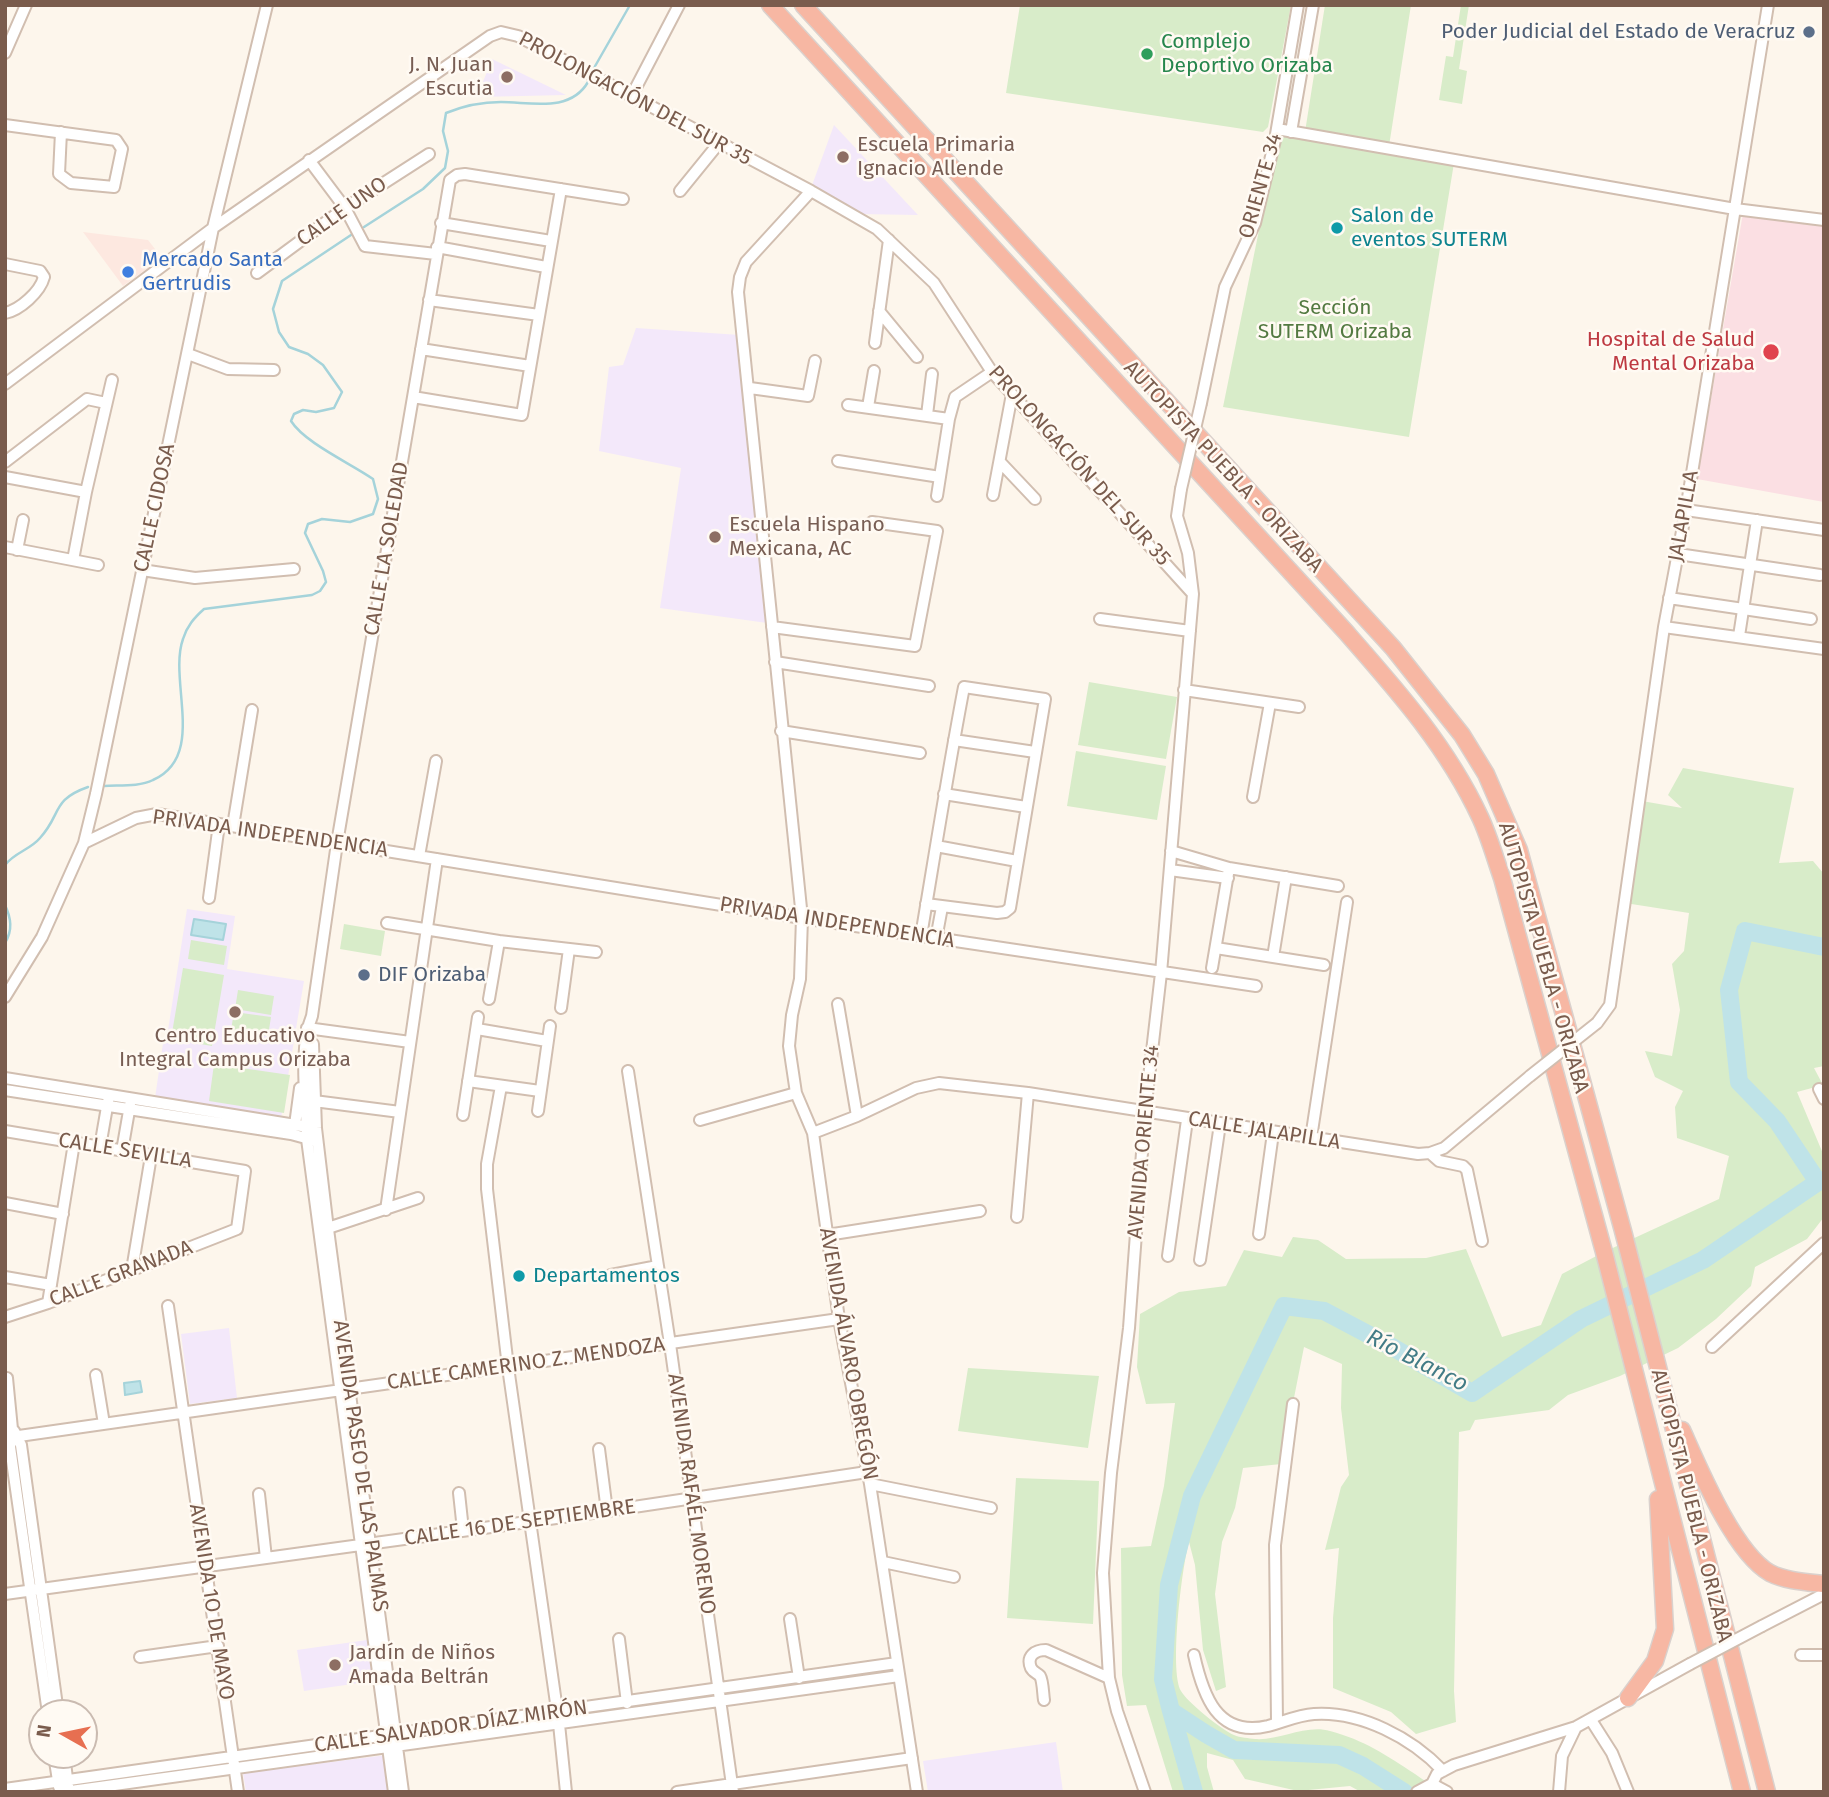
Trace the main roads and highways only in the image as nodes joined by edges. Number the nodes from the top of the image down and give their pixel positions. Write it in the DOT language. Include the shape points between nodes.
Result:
graph roads {
  1 [pos="770,5"];
  2 [pos="803,5"];
  3 [pos="1664,1389"];
  4 [pos="1645,1414"];
  5 [pos="1824,1584"];
  6 [pos="1628,1698"];
  7 [pos="1742,1792"];
  8 [pos="1767,1792"];
  1 -- 4 [label="highway, AUTOPISTA PUEBLA - ORIZABA" via="1345,631 1440,747 1482,819 1502,878"];
  2 -- 3 [label="highway, AUTOPISTA PUEBLA - ORIZABA" via="1393,648 1462,735 1486,775 1519,850"];
  3 -- 5 [label="highway" via="1741,1546 1770,1573"];
  3 -- 8 [label="highway, AUTOPISTA PUEBLA - ORIZABA"];
  4 -- 6 [label="highway" via="1660,1510 1665,1629 1655,1661"];
  4 -- 7 [label="highway, AUTOPISTA PUEBLA - ORIZABA"];
}
